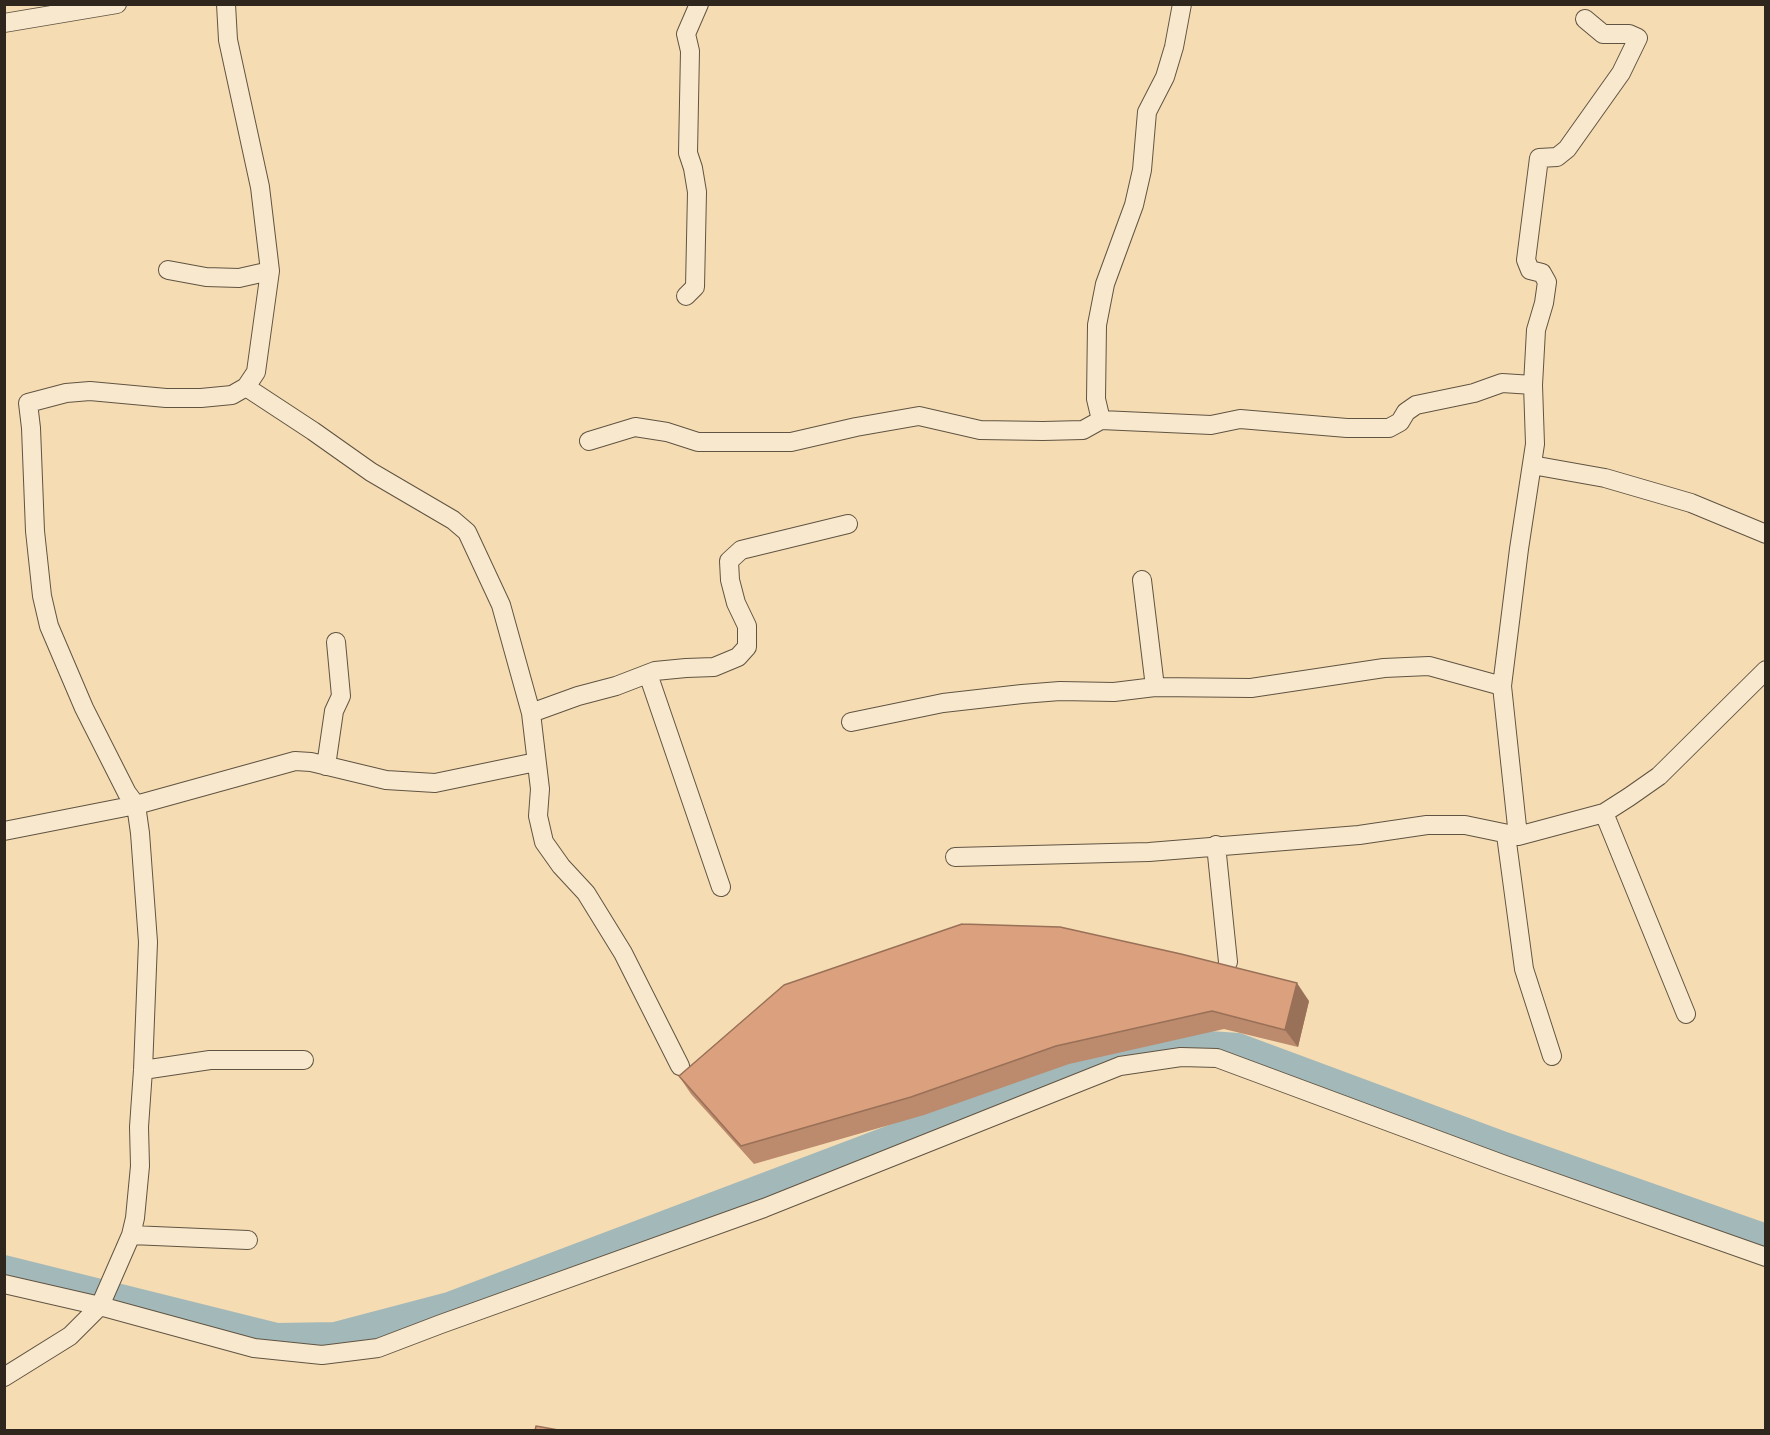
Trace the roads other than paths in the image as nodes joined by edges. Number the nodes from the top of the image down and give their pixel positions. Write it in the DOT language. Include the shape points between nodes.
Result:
graph roads {
  1 [pos="117,4"];
  2 [pos="226,4"];
  3 [pos="699,4"];
  4 [pos="1182,4"];
  5 [pos="1585,19"];
  6 [pos="4,23"];
  7 [pos="168,270"];
  8 [pos="270,271"];
  9 [pos="686,296"];
  10 [pos="1533,385"];
  11 [pos="246,387"];
  12 [pos="1101,420"];
  13 [pos="590,441"];
  14 [pos="1532,465"];
  15 [pos="848,524"];
  16 [pos="1766,534"];
  17 [pos="1142,580"];
  18 [pos="336,642"];
  19 [pos="1766,670"];
  20 [pos="648,674"];
  21 [pos="1502,686"];
  22 [pos="1155,687"];
  23 [pos="531,713"];
  24 [pos="851,722"];
  25 [pos="536,762"];
  26 [pos="326,766"];
  27 [pos="136,805"];
  28 [pos="1604,813"];
  29 [pos="4,831"];
  30 [pos="1512,835"];
  31 [pos="1216,845"];
  32 [pos="955,857"];
  33 [pos="721,887"];
  34 [pos="1228,962"];
  35 [pos="1686,1014"];
  36 [pos="1552,1056"];
  37 [pos="304,1060"];
  38 [pos="680,1066"];
  39 [pos="143,1070"];
  40 [pos="131,1235"];
  41 [pos="248,1239"];
  42 [pos="1766,1257"];
  43 [pos="4,1284"];
  44 [pos="100,1306"];
  45 [pos="4,1377"];
  1 -- 6 [label="street"];
  2 -- 8 [label="street" via="228,40 260,187"];
  3 -- 9 [label="street" via="686,34 690,51 688,153 697,192 695,287"];
  4 -- 12 [label="street" via="1165,77 1148,112 1134,205 1105,284 1097,325 1096,399"];
  5 -- 10 [label="street" via="1603,34 1638,38 1621,73 1567,149 1557,157 1539,158 1526,260 1530,270 1542,273 1547,282 1536,330"];
  7 -- 8 [label="street" via="239,278"];
  8 -- 11 [label="street" via="256,372"];
  10 -- 12 [label="street" via="1502,384 1416,405 1389,428 1240,419 1211,425"];
  10 -- 14 [label="street"];
  11 -- 23 [label="street" via="370,472 467,532 501,605"];
  11 -- 27 [label="street" via="231,394 201,398 90,391 28,403 35,531 49,627 84,708"];
  12 -- 13 [label="street" via="1083,430 980,430 919,416 791,442 698,442 667,432 635,428"];
  14 -- 16 [label="street" via="1605,478 1691,503"];
  14 -- 21 [label="street"];
  15 -- 20 [label="street" via="741,550 729,561 730,580 747,626 747,647 738,657 714,667"];
  17 -- 22 [label="street"];
  18 -- 26 [label="street" via="341,696 334,711"];
  19 -- 28 [label="street" via="1659,776"];
  20 -- 23 [label="street"];
  20 -- 33 [label="street"];
  21 -- 22 [label="street" via="1429,666 1384,668 1251,688"];
  21 -- 30 [label="street"];
  22 -- 24 [label="street" via="1114,692 1060,691 943,703"];
  23 -- 25 [label="street"];
  25 -- 26 [label="street" via="435,783 386,780"];
  25 -- 38 [label="street" via="538,816 544,842 586,893 623,953"];
  26 -- 27 [label="street" via="295,761"];
  27 -- 29 [label="street"];
  27 -- 39 [label="street" via="148,942"];
  28 -- 30 [label="street"];
  28 -- 35 [label="street"];
  30 -- 31 [label="street" via="1465,825 1426,825 1359,835"];
  30 -- 36 [label="street" via="1524,969"];
  31 -- 32 [label="street" via="1149,852"];
  31 -- 34 [label="street"];
  37 -- 39 [label="street" via="210,1060"];
  39 -- 40 [label="street" via="140,1166"];
  40 -- 41 [label="street"];
  40 -- 44 [label="street"];
  42 -- 44 [label="street" via="1217,1058 1181,1057 1120,1066 764,1208 378,1348 322,1355 254,1348"];
  43 -- 44 [label="street"];
  44 -- 45 [label="street" via="70,1336"];
}
